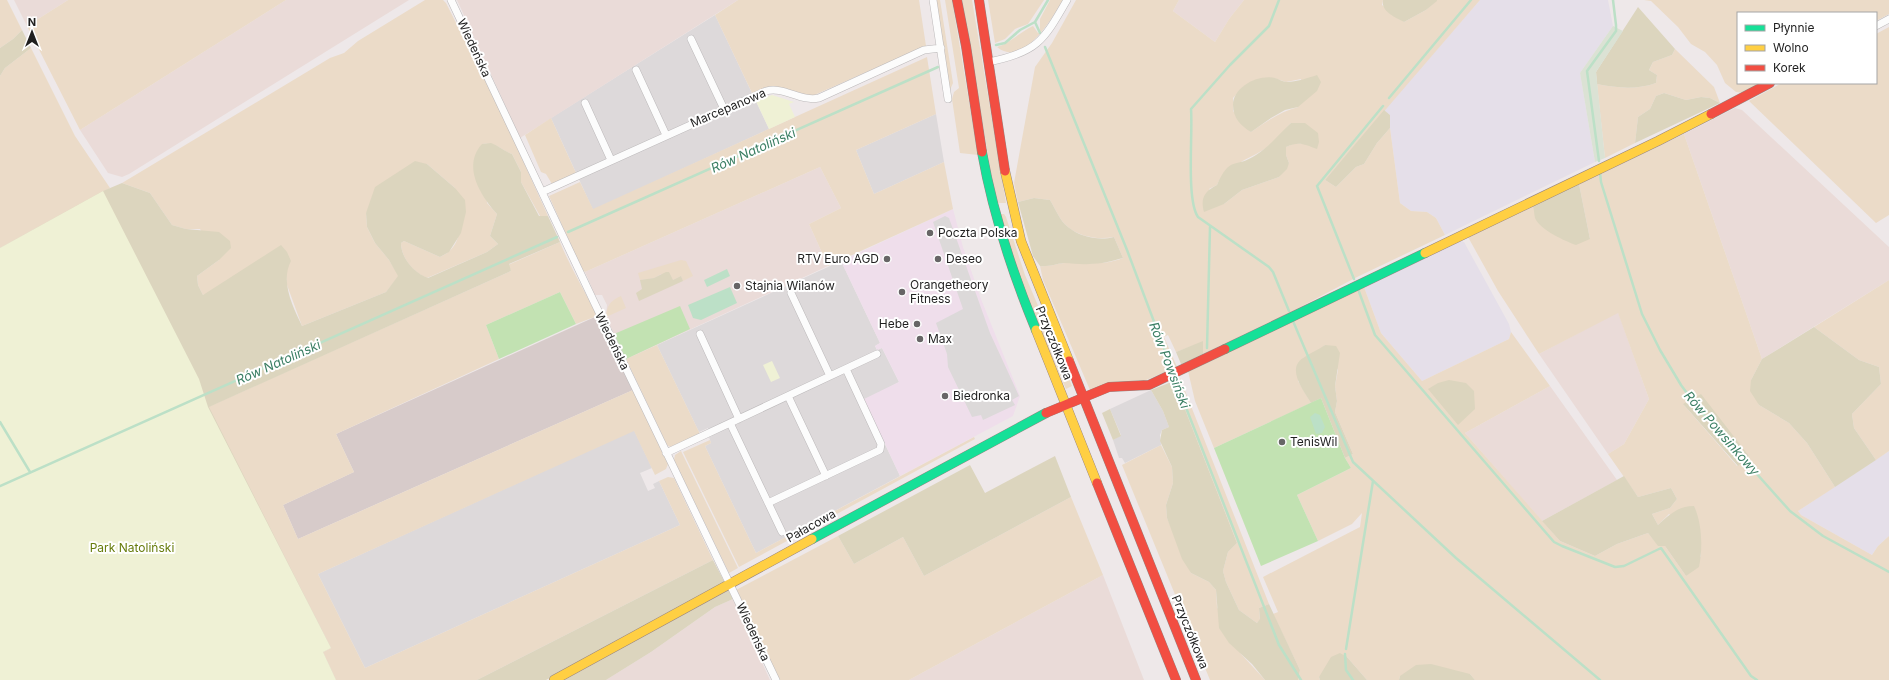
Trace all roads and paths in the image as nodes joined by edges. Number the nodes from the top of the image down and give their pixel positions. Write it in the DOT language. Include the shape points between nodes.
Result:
graph roads {
  1 [pos="451,0"];
  2 [pos="933,0"];
  3 [pos="957,0"];
  4 [pos="979,0"];
  5 [pos="1067,0"];
  6 [pos="1889,18"];
  7 [pos="1877,25"];
  8 [pos="691,38"];
  9 [pos="941,48"];
  10 [pos="988,62"];
  11 [pos="636,70"];
  12 [pos="1768,84"];
  13 [pos="948,99"];
  14 [pos="585,103"];
  15 [pos="724,109"];
  16 [pos="666,135"];
  17 [pos="611,160"];
  18 [pos="542,192"];
  19 [pos="994,210"];
  20 [pos="1015,222"];
  21 [pos="790,292"];
  22 [pos="700,334"];
  23 [pos="877,354"];
  24 [pos="846,369"];
  25 [pos="830,376"];
  26 [pos="788,396"];
  27 [pos="1082,397"];
  28 [pos="1065,403"];
  29 [pos="739,419"];
  30 [pos="730,423"];
  31 [pos="666,453"];
  32 [pos="826,476"];
  33 [pos="768,503"];
  34 [pos="782,532"];
  35 [pos="731,584"];
  36 [pos="554,680"];
  37 [pos="776,680"];
  38 [pos="1176,680"];
  39 [pos="1196,680"];
  1 -- 18 [label="street, Wiedeńska"];
  2 -- 9 [label="street"];
  3 -- 19 [label="main road, Przyczółkowa"];
  4 -- 10 [label="main road, Przyczółkowa"];
  5 -- 10 [label="street" via="1050,29 1034,47 1017,56"];
  6 -- 7 [label="street"];
  8 -- 15 [label="street"];
  9 -- 13 [label="street"];
  9 -- 15 [label="street, Marcepanowa" via="924,50 819,98 802,99 771,89"];
  10 -- 20 [label="main road, Przyczółkowa"];
  11 -- 16 [label="street"];
  12 -- 27 [label="main road, Pałacowa" via="1658,140 1178,372 1149,385 1117,385"];
  14 -- 17 [label="street"];
  15 -- 16 [label="street, Marcepanowa"];
  16 -- 17 [label="street, Marcepanowa"];
  17 -- 18 [label="street, Marcepanowa"];
  18 -- 31 [label="street, Wiedeńska"];
  19 -- 20 [label="main road" via="1008,211"];
  19 -- 28 [label="main road, Przyczółkowa" via="1012,269"];
  20 -- 27 [label="main road, Przyczółkowa"];
  21 -- 25 [label="street"];
  22 -- 29 [label="street"];
  23 -- 24 [label="street"];
  24 -- 25 [label="street"];
  24 -- 32 [label="street" via="881,446 878,451"];
  25 -- 26 [label="street"];
  26 -- 29 [label="street"];
  26 -- 32 [label="street"];
  27 -- 28 [label="main road, Pałacowa"];
  27 -- 39 [label="main road, Przyczółkowa"];
  28 -- 35 [label="main road, Pałacowa"];
  28 -- 38 [label="main road, Przyczółkowa"];
  29 -- 30 [label="street"];
  30 -- 31 [label="street"];
  30 -- 33 [label="street"];
  31 -- 35 [label="street, Wiedeńska"];
  32 -- 33 [label="street"];
  33 -- 34 [label="street"];
  35 -- 36 [label="main road, Pałacowa"];
  35 -- 37 [label="street, Wiedeńska"];
}
